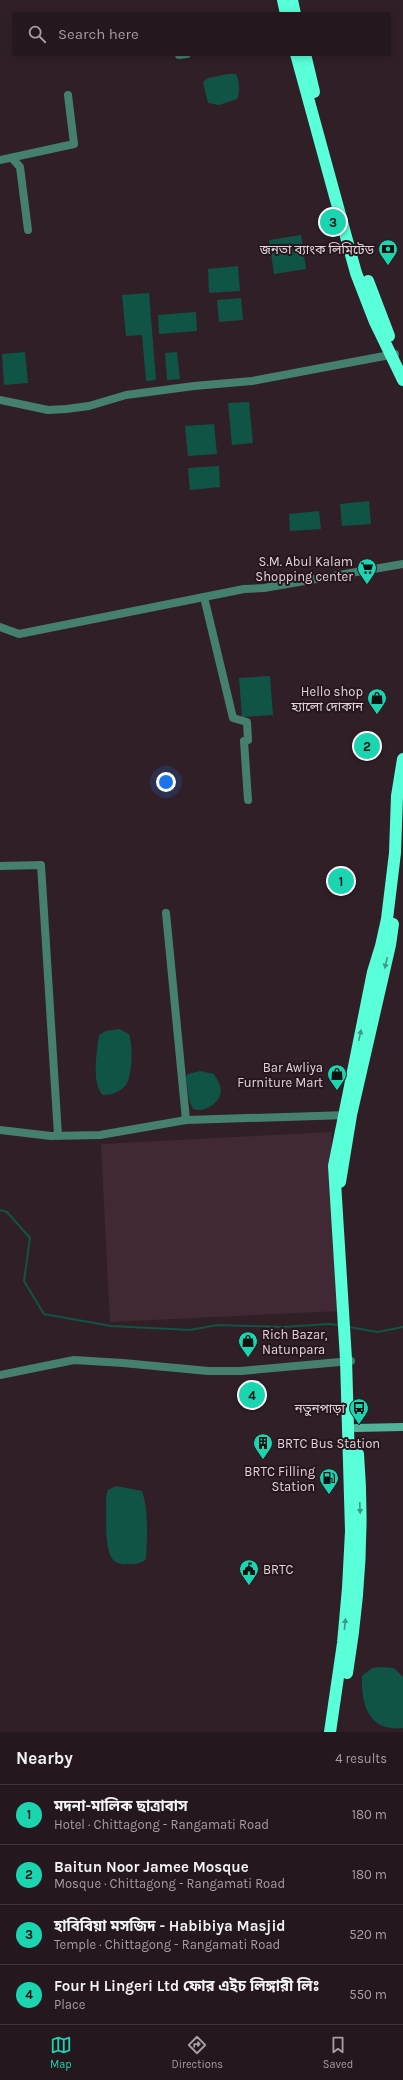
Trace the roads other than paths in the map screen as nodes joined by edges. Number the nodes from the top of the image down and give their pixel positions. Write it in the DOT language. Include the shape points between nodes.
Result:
graph roads {
  1 [pos="283,0"];
  2 [pos="292,0"];
  3 [pos="286,12"];
  4 [pos="295,12"];
  5 [pos="297,56"];
  6 [pos="306,56"];
  7 [pos="68,95"];
  8 [pos="12,158"];
  9 [pos="0,160"];
  10 [pos="28,230"];
  11 [pos="393,355"];
  12 [pos="403,366"];
  13 [pos="403,380"];
  14 [pos="0,400"];
  15 [pos="403,564"];
  16 [pos="204,597"];
  17 [pos="0,627"];
  18 [pos="403,759"];
  19 [pos="248,800"];
  20 [pos="403,828"];
  21 [pos="0,866"];
  22 [pos="166,913"];
  23 [pos="347,1116"];
  24 [pos="186,1120"];
  25 [pos="0,1130"];
  26 [pos="58,1135"];
  27 [pos="349,1362"];
  28 [pos="0,1375"];
  29 [pos="403,1427"];
  30 [pos="356,1428"];
  31 [pos="330,1732"];
  32 [pos="337,1732"];
  1 -- 3 [label="highway"];
  2 -- 4 [label="highway"];
  5 -- 11 [label="highway" via="356,273 375,322"];
  6 -- 11 [label="highway" via="340,189"];
  7 -- 8 [label="street" via="74,144"];
  8 -- 9 [label="street"];
  8 -- 10 [label="street" via="20,167"];
  11 -- 12 [label="highway"];
  11 -- 13 [label="highway"];
  11 -- 14 [label="street" via="252,381 126,395 89,406 66,409 48,410"];
  15 -- 16 [label="street"];
  16 -- 17 [label="street" via="18,634"];
  16 -- 19 [label="street" via="233,718 246,722 248,740 244,741"];
  23 -- 18 [label="highway, one-way" via="373,972 387,919 395,853 397,796"];
  20 -- 23 [label="highway, one-way" via="390,945"];
  21 -- 26 [label="street" via="41,865"];
  22 -- 24 [label="street"];
  23 -- 24 [label="street"];
  23 -- 27 [label="highway" via="339,1185"];
  24 -- 26 [label="street" via="100,1135"];
  25 -- 26 [label="street"];
  27 -- 28 [label="street" via="241,1371 208,1371 124,1362 74,1360"];
  27 -- 30 [label="highway"];
  31 -- 27 [label="highway, one-way" via="344,1627 351,1530"];
  29 -- 30 [label="street"];
  30 -- 32 [label="highway, one-way" via="360,1517 358,1581"];
}
